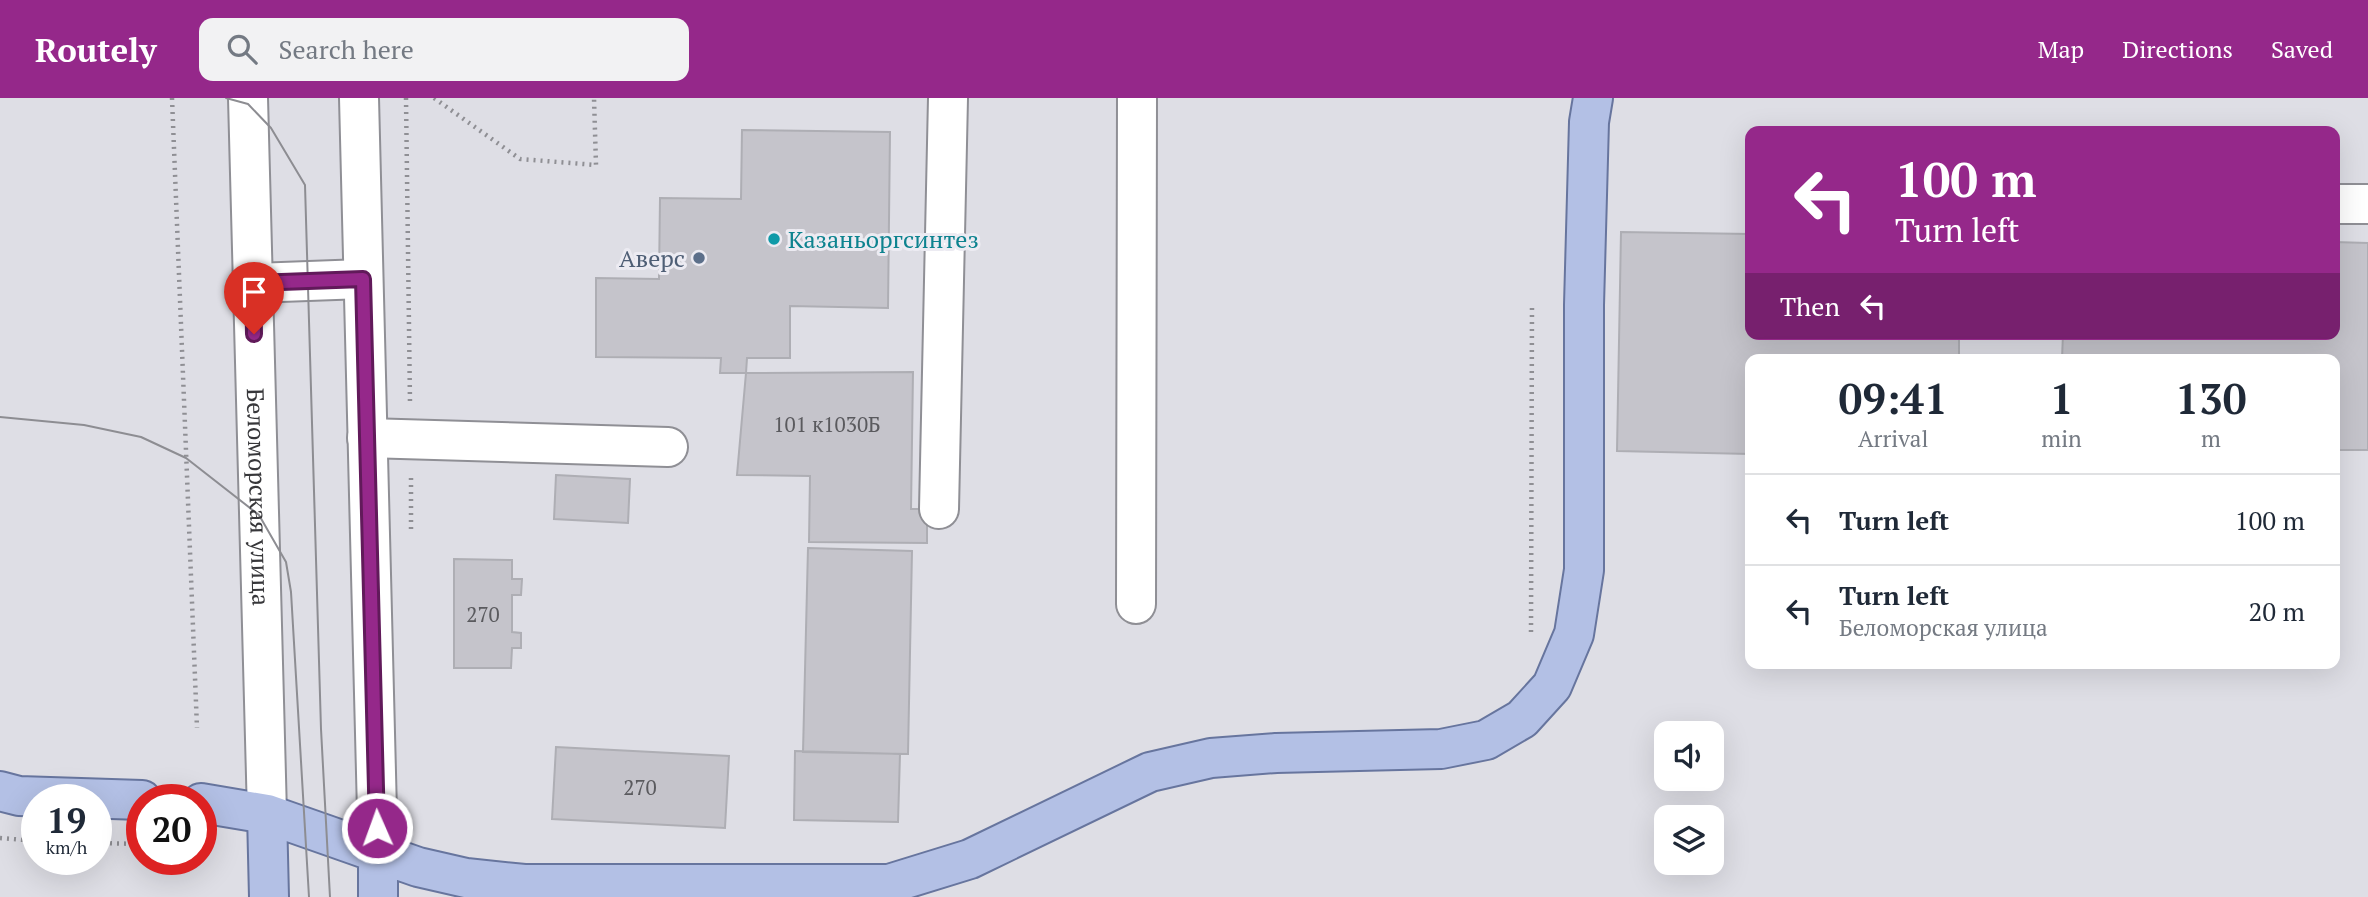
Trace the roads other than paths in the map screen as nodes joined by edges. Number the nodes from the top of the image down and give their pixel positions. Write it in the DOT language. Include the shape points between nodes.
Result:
graph roads {
  1 [pos="248,98"];
  2 [pos="359,98"];
  3 [pos="948,98"];
  4 [pos="1137,98"];
  5 [pos="1593,98"];
  6 [pos="2340,204"];
  7 [pos="2368,204"];
  8 [pos="363,279"];
  9 [pos="253,283"];
  10 [pos="367,438"];
  11 [pos="668,447"];
  12 [pos="939,509"];
  13 [pos="1136,604"];
  14 [pos="0,791"];
  15 [pos="126,799"];
  16 [pos="217,806"];
  17 [pos="267,814"];
  18 [pos="378,852"];
  19 [pos="761,884"];
  20 [pos="269,897"];
  21 [pos="378,897"];
  22 [pos="712,897"];
  1 -- 9 [label="lane, Беломорская улица"];
  2 -- 8 [label="lane"];
  3 -- 12 [label="lane"];
  4 -- 13 [label="lane"];
  5 -- 19 [label="main road" via="1584,305 1584,570 1574,634 1552,686 1522,719 1486,740 1441,749 1211,758 1150,772 971,859 889,884"];
  6 -- 7 [label="lane"];
  8 -- 9 [label="lane"];
  8 -- 10 [label="lane"];
  9 -- 17 [label="lane, Беломорская улица"];
  10 -- 11 [label="lane"];
  10 -- 18 [label="lane"];
  14 -- 15 [label="main road" via="19,796"];
  16 -- 17 [label="main road"];
  17 -- 18 [label="main road"];
  17 -- 20 [label="main road, Беломорская улица"];
  18 -- 19 [label="main road" via="466,878 524,884"];
  18 -- 21 [label="main road"];
  19 -- 22 [label="main road"];
}
